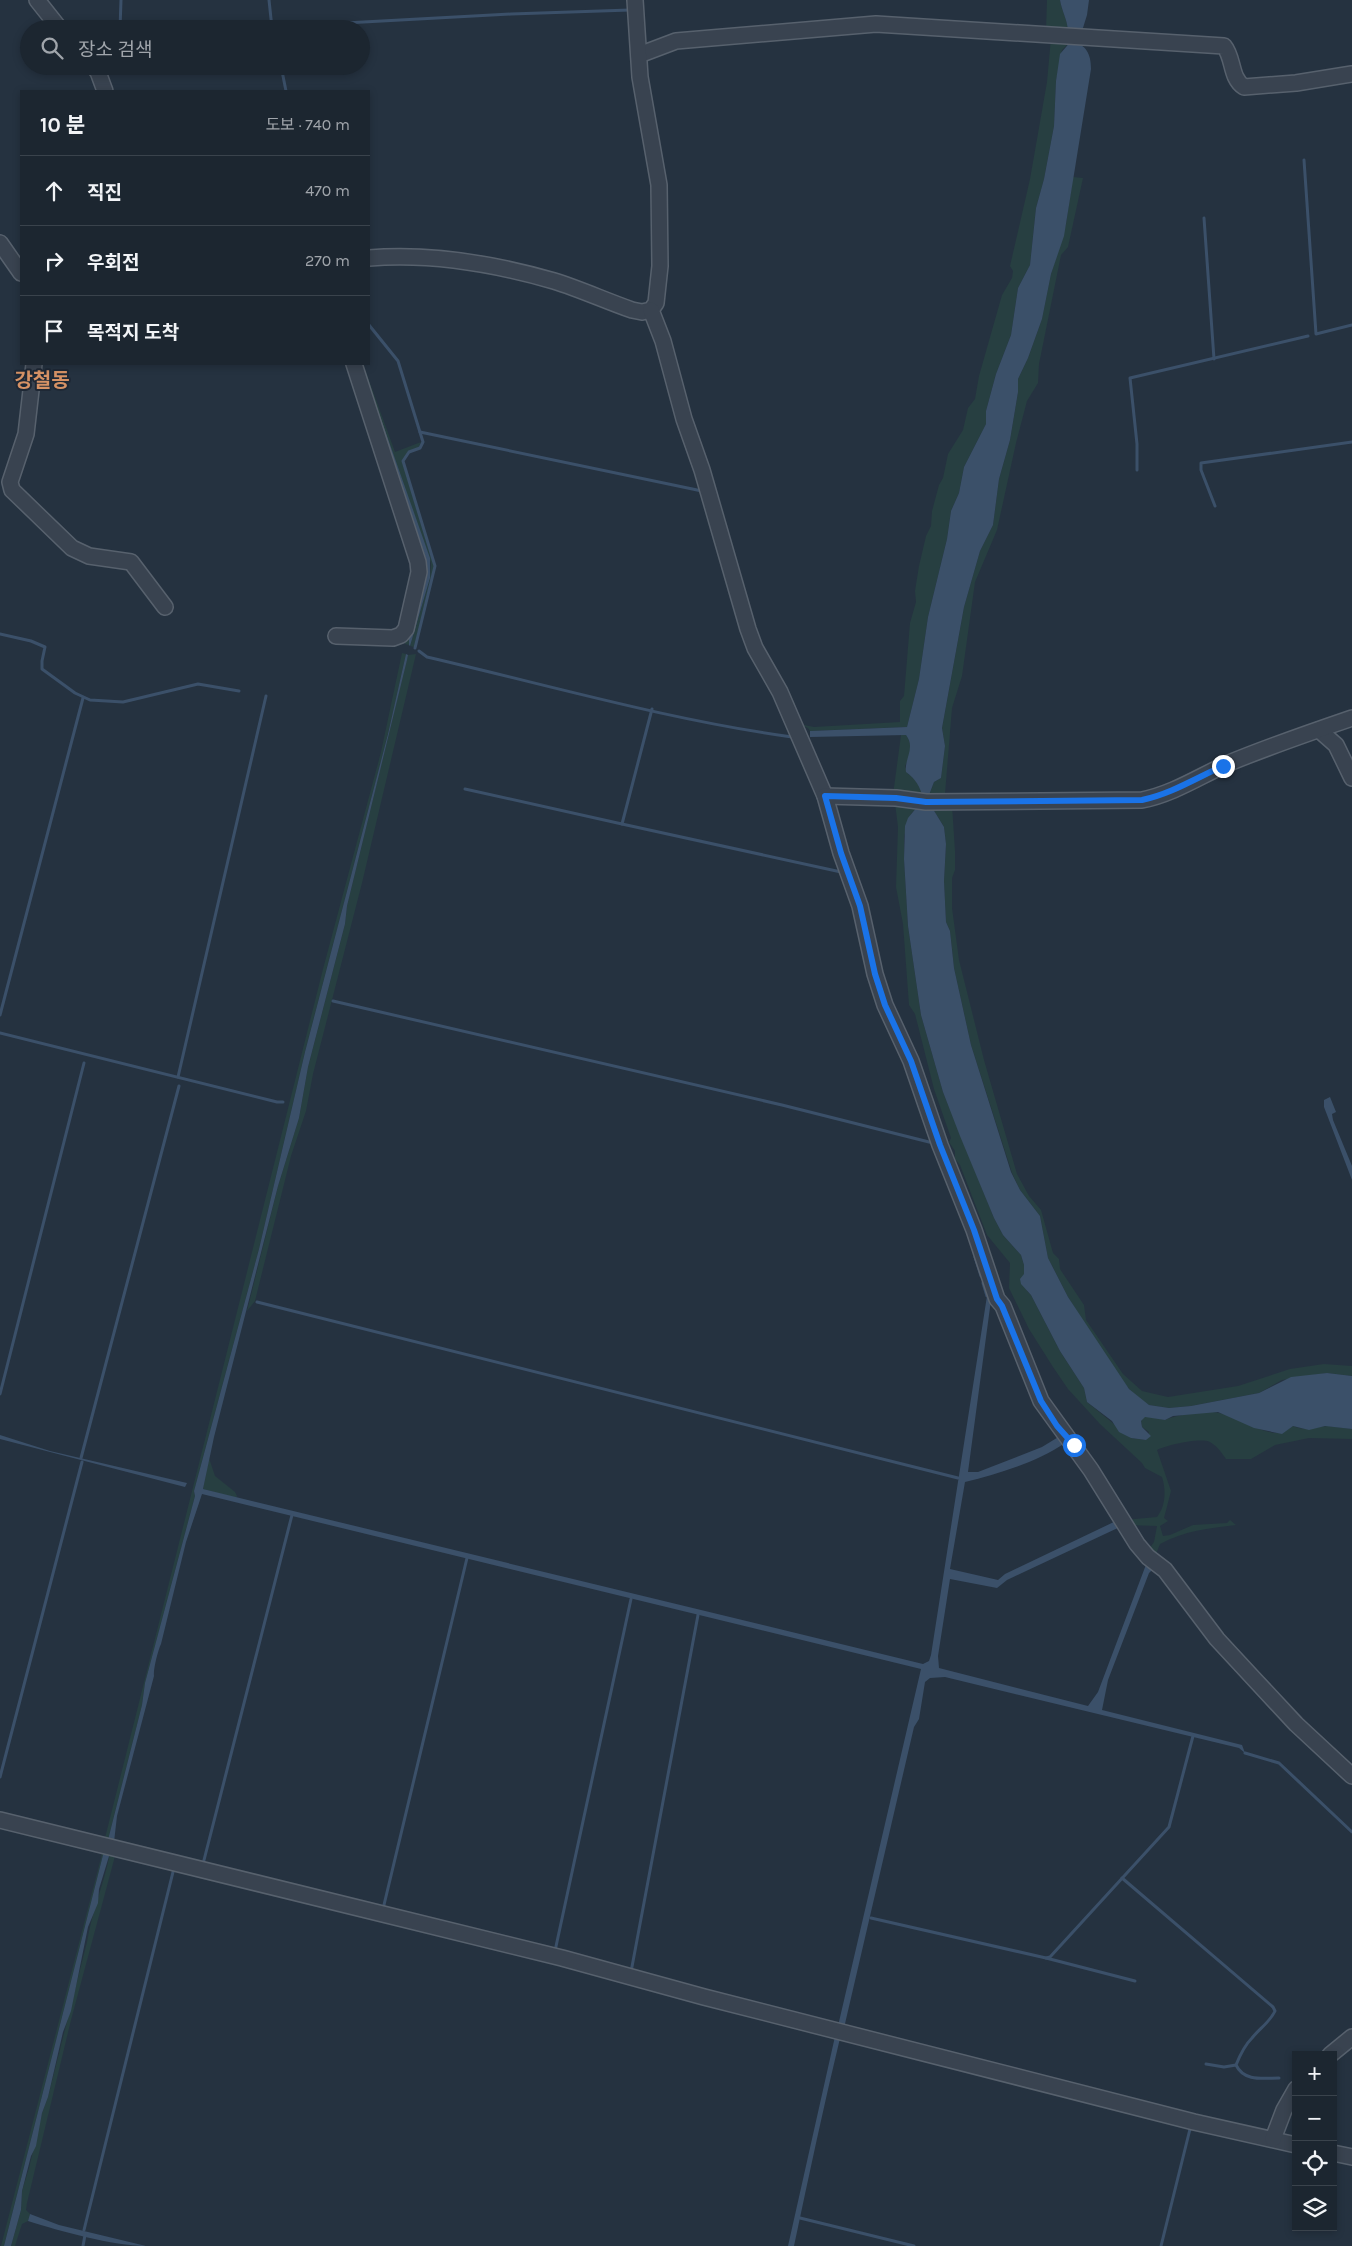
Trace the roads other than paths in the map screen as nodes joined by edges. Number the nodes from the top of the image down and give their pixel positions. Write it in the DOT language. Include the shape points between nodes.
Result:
graph roads {
  1 [pos="37,0"];
  2 [pos="635,0"];
  3 [pos="53,20"];
  4 [pos="639,55"];
  5 [pos="1352,74"];
  6 [pos="99,75"];
  7 [pos="105,90"];
  8 [pos="0,243"];
  9 [pos="370,258"];
  10 [pos="20,272"];
  11 [pos="651,310"];
  12 [pos="34,365"];
  13 [pos="354,365"];
  14 [pos="165,607"];
  15 [pos="336,636"];
  16 [pos="1352,718"];
  17 [pos="1319,730"];
  18 [pos="1352,778"];
  19 [pos="825,796"];
  20 [pos="1352,1776"];
  21 [pos="0,1820"];
  22 [pos="1352,2037"];
  23 [pos="1335,2051"];
  24 [pos="1292,2096"];
  25 [pos="1273,2139"];
  26 [pos="1292,2144"];
  27 [pos="1337,2154"];
  28 [pos="1352,2157"];
  1 -- 3 [label="street"];
  2 -- 4 [label="street"];
  4 -- 5 [label="street" via="676,41 876,24 1224,46 1238,83 1244,87"];
  4 -- 11 [label="street" via="659,184 660,266 656,303"];
  6 -- 7 [label="street"];
  8 -- 10 [label="street"];
  9 -- 11 [label="street" via="432,258 504,269 554,281 632,310"];
  11 -- 19 [label="street" via="748,629 780,692"];
  12 -- 14 [label="street" via="26,434 10,482 12,490 72,548 89,556 131,562"];
  13 -- 15 [label="street" via="408,525 419,572 406,629 401,635 393,638"];
  16 -- 17 [label="street"];
  17 -- 18 [label="street" via="1336,745"];
  17 -- 19 [label="street" via="1270,746 1193,779 1171,793 1142,800 926,802"];
  19 -- 20 [label="street" via="860,906 885,1005 911,1061 997,1299 1041,1401 1091,1470 1137,1544 1165,1570 1217,1639 1296,1724"];
  21 -- 25 [label="street" via="562,1958 1194,2122"];
  22 -- 23 [label="street"];
  24 -- 25 [label="street"];
  25 -- 26 [label="street"];
  27 -- 28 [label="street"];
}
